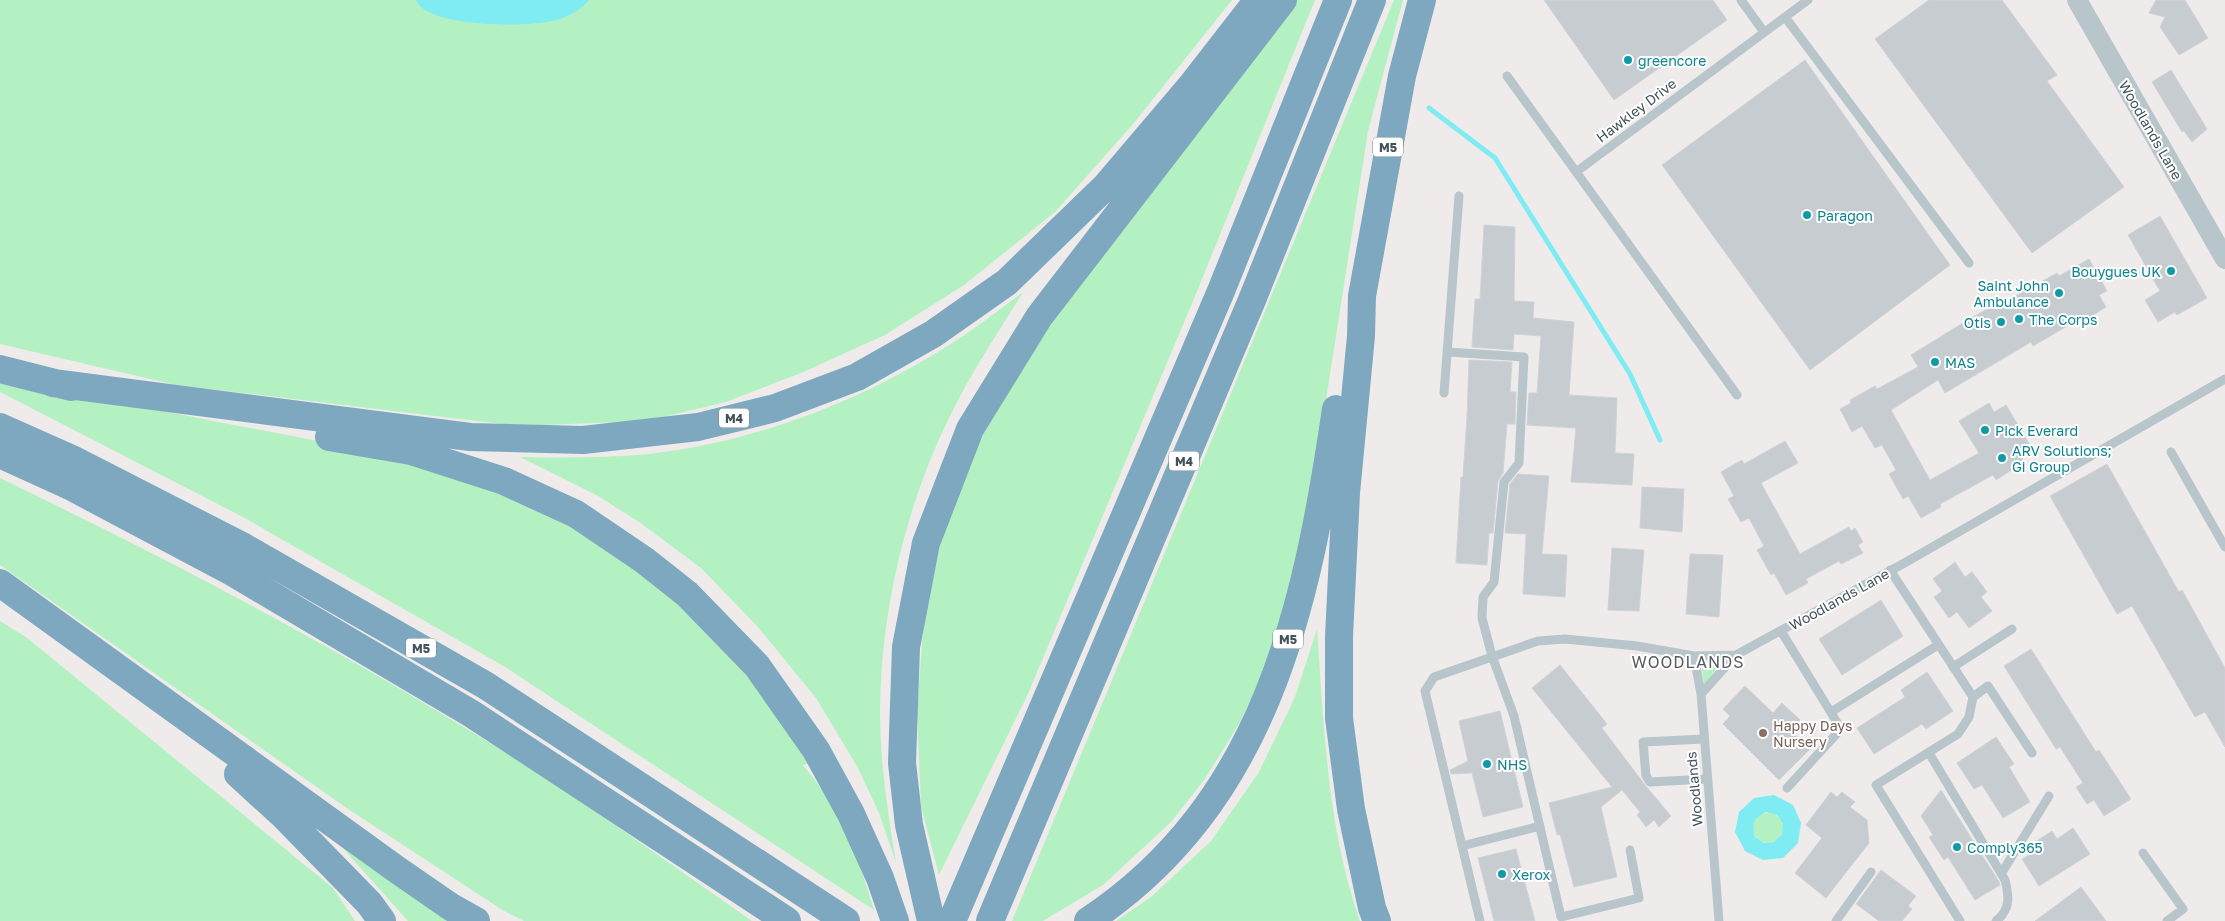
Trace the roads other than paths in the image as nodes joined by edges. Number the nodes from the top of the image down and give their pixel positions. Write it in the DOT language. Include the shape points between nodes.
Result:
graph roads {
  1 [pos="1258,0"];
  2 [pos="1283,0"];
  3 [pos="1338,0"];
  4 [pos="1372,0"];
  5 [pos="1422,0"];
  6 [pos="1741,0"];
  7 [pos="1808,0"];
  8 [pos="2077,0"];
  9 [pos="1786,17"];
  10 [pos="1764,32"];
  11 [pos="1507,76"];
  12 [pos="1576,172"];
  13 [pos="1459,196"];
  14 [pos="2225,259"];
  15 [pos="1969,263"];
  16 [pos="1362,296"];
  17 [pos="1448,352"];
  18 [pos="0,369"];
  19 [pos="2225,379"];
  20 [pos="53,383"];
  21 [pos="1444,393"];
  22 [pos="1737,395"];
  23 [pos="0,427"];
  24 [pos="2171,452"];
  25 [pos="0,454"];
  26 [pos="2225,547"];
  27 [pos="1890,570"];
  28 [pos="0,583"];
  29 [pos="2012,629"];
  30 [pos="1781,631"];
  31 [pos="1938,646"];
  32 [pos="89,649"];
  33 [pos="1736,655"];
  34 [pos="1492,656"];
  35 [pos="1694,656"];
  36 [pos="1953,667"];
  37 [pos="1700,694"];
  38 [pos="1973,696"];
  39 [pos="1831,712"];
  40 [pos="1704,739"];
  41 [pos="1929,753"];
  42 [pos="2032,753"];
  43 [pos="1707,779"];
  44 [pos="1787,788"];
  45 [pos="2049,796"];
  46 [pos="1540,826"];
  47 [pos="1462,846"];
  48 [pos="1630,850"];
  49 [pos="2143,853"];
  50 [pos="1871,872"];
  51 [pos="2001,874"];
  52 [pos="991,920"];
  53 [pos="382,921"];
  54 [pos="476,921"];
  55 [pos="788,921"];
  56 [pos="846,921"];
  57 [pos="895,921"];
  58 [pos="931,921"];
  59 [pos="952,921"];
  60 [pos="1089,921"];
  61 [pos="1377,921"];
  62 [pos="1480,921"];
  63 [pos="1719,921"];
  64 [pos="1836,921"];
  65 [pos="1960,921"];
  66 [pos="1996,921"];
  67 [pos="2167,921"];
  1 -- 20 [label="highway, M4" via="1191,86 1106,186 1007,282 933,334 857,377 774,408 698,427 583,440 470,437"];
  2 -- 58 [label="highway" via="1038,317 970,429 926,543 906,647 902,763 909,825"];
  3 -- 59 [label="highway, M4" via="1221,291"];
  4 -- 52 [label="highway, M4" via="1248,309"];
  5 -- 16 [label="highway, M5" via="1402,76"];
  6 -- 10 [label="lane"];
  7 -- 9 [label="lane, Hawkley Drive"];
  8 -- 14 [label="street, Woodlands Lane"];
  9 -- 10 [label="lane, Hawkley Drive"];
  9 -- 15 [label="lane"];
  10 -- 12 [label="lane, Hawkley Drive"];
  11 -- 12 [label="lane"];
  12 -- 22 [label="lane"];
  13 -- 17 [label="lane"];
  16 -- 60 [label="highway, M5" via="1346,335 1320,508 1303,589 1277,675 1242,753 1208,808 1169,854"];
  16 -- 61 [label="highway, M5" via="1346,493 1339,638 1340,718 1350,810"];
  17 -- 21 [label="lane"];
  17 -- 34 [label="lane" via="1524,357 1519,463 1504,482 1494,582 1483,597 1482,618"];
  18 -- 20 [label="highway, M4"];
  19 -- 27 [label="lane, Woodlands Lane"];
  20 -- 57 [label="highway, M4" via="131,401 411,452 504,481 576,514 644,560 686,594 757,666 816,750 847,806 880,878"];
  23 -- 56 [label="highway, M5" via="72,459 242,546 485,685"];
  24 -- 26 [label="lane"];
  25 -- 55 [label="highway, M5" via="70,486 232,572 472,714"];
  27 -- 30 [label="lane, Woodlands Lane"];
  27 -- 31 [label="lane"];
  28 -- 32 [label="highway"];
  29 -- 36 [label="lane"];
  30 -- 33 [label="lane, Woodlands Lane"];
  30 -- 39 [label="lane"];
  31 -- 36 [label="lane"];
  31 -- 39 [label="lane"];
  32 -- 53 [label="highway" via="227,763 284,816"];
  32 -- 54 [label="highway" via="396,869"];
  33 -- 35 [label="lane, Woodlands Lane"];
  33 -- 37 [label="lane"];
  34 -- 35 [label="lane, Woodlands Lane" via="1538,641 1565,638"];
  34 -- 46 [label="lane" via="1514,716"];
  34 -- 47 [label="lane, Woodlands Lane" via="1434,678 1425,691"];
  35 -- 37 [label="lane, Woodlands"];
  36 -- 38 [label="lane"];
  37 -- 40 [label="lane, Woodlands"];
  38 -- 41 [label="lane" via="1969,716 1958,734"];
  38 -- 42 [label="lane" via="1988,686"];
  39 -- 44 [label="lane" via="1841,729"];
  40 -- 43 [label="lane, Woodlands"];
  40 -- 43 [label="lane" via="1643,742 1646,776 1650,782"];
  41 -- 51 [label="lane"];
  41 -- 65 [label="lane" via="1876,785"];
  43 -- 63 [label="lane, Woodlands"];
  45 -- 51 [label="lane"];
  46 -- 47 [label="lane"];
  46 -- 48 [label="lane" via="1561,917 1640,898"];
  47 -- 62 [label="lane"];
  49 -- 67 [label="lane" via="2183,909"];
  50 -- 64 [label="lane"];
  51 -- 66 [label="lane" via="2009,898 2006,909"];
}
